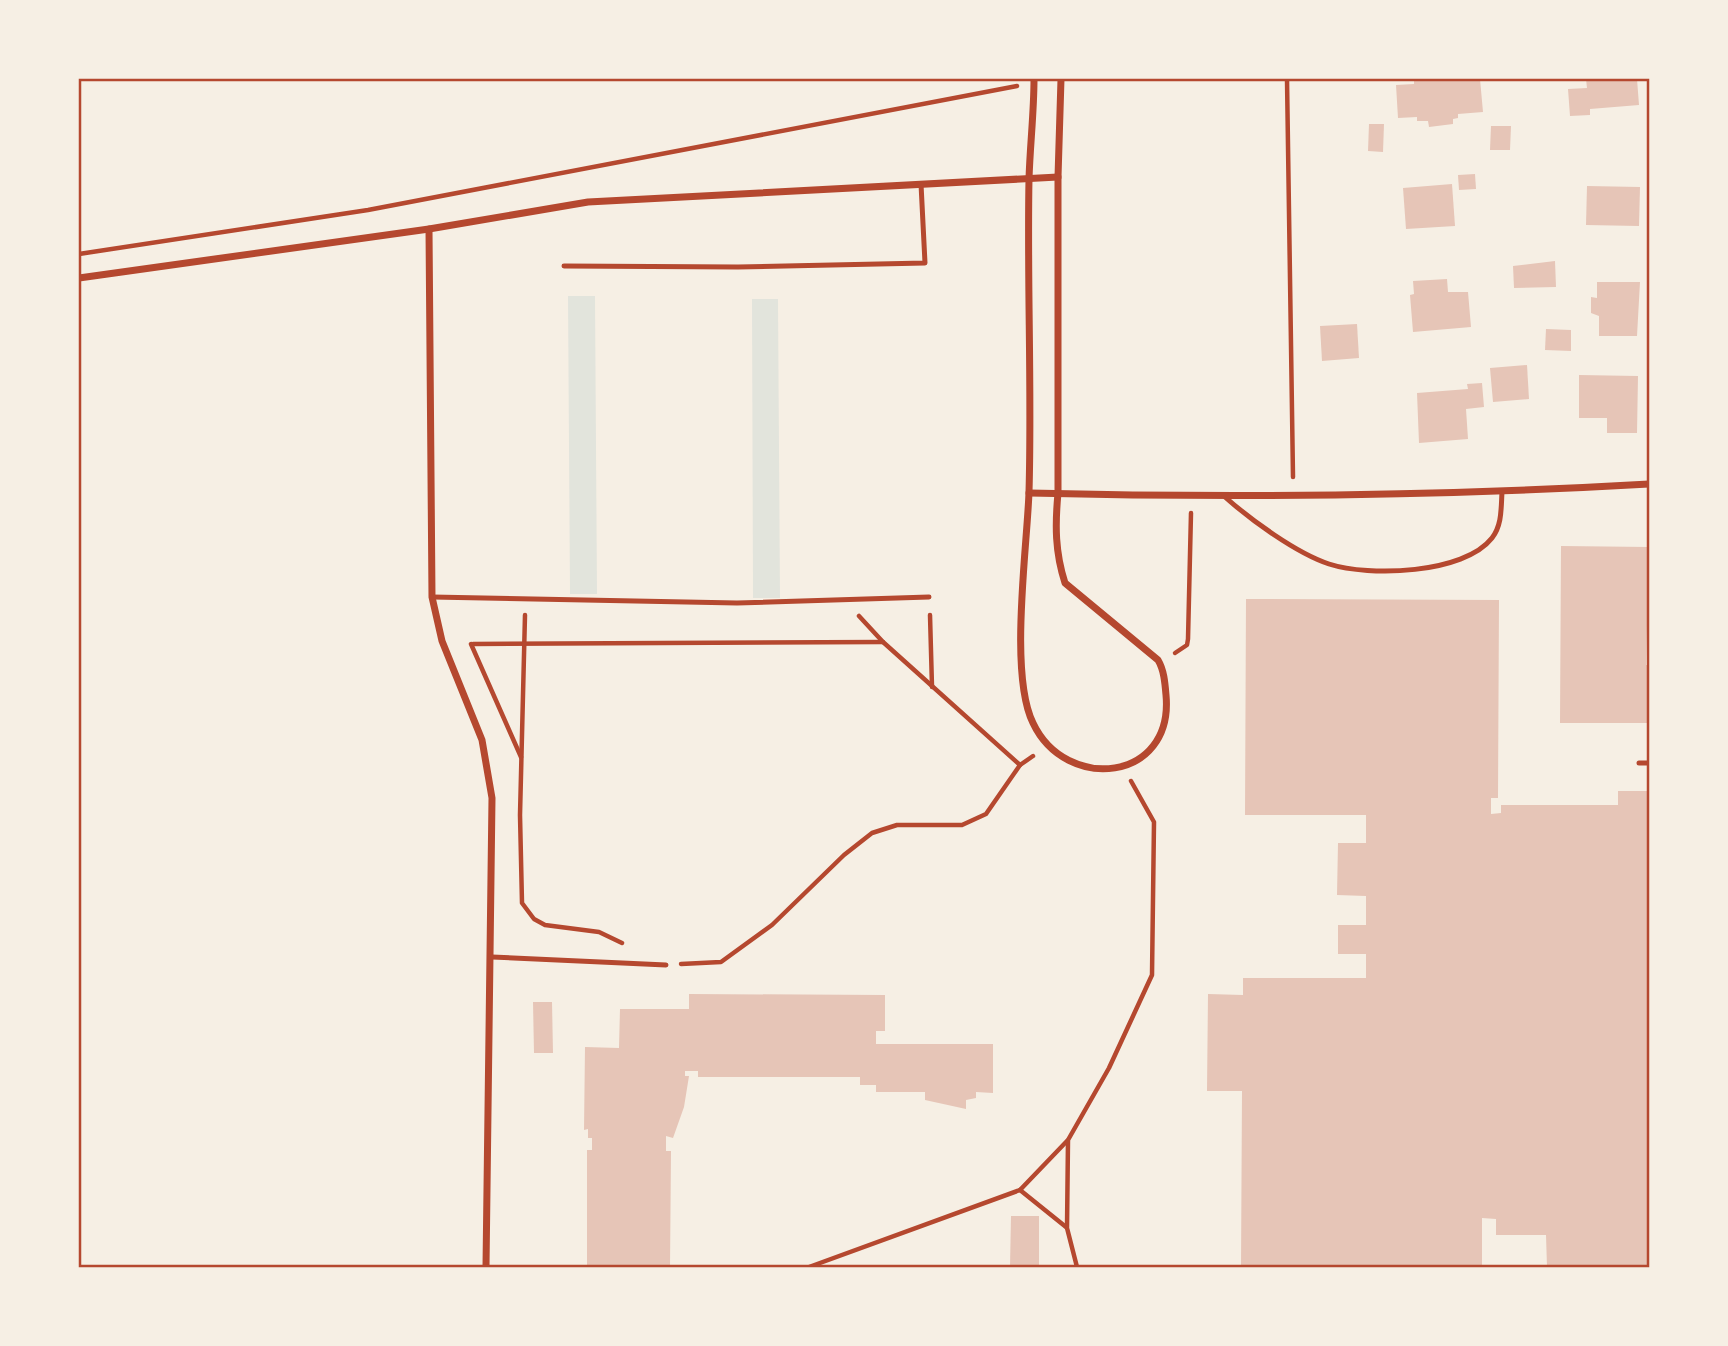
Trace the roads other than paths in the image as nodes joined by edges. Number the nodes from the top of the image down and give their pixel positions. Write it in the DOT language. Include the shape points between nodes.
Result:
graph roads {
  1 [pos="1061,79"];
  2 [pos="1034,80"];
  3 [pos="1058,177"];
  4 [pos="1029,178"];
  5 [pos="921,184"];
  6 [pos="429,229"];
  7 [pos="564,266"];
  8 [pos="79,278"];
  9 [pos="1649,484"];
  10 [pos="1502,492"];
  11 [pos="1029,493"];
  12 [pos="1058,494"];
  13 [pos="1225,497"];
  14 [pos="432,597"];
  15 [pos="929,597"];
  16 [pos="1639,763"];
  17 [pos="1649,763"];
  18 [pos="492,957"];
  19 [pos="666,965"];
  20 [pos="486,1267"];
  1 -- 3 [label="street"];
  2 -- 4 [label="street"];
  3 -- 4 [label="street"];
  3 -- 12 [label="street"];
  4 -- 5 [label="street"];
  4 -- 11 [label="street"];
  5 -- 6 [label="street" via="588,202"];
  5 -- 7 [label="lane" via="925,263"];
  6 -- 8 [label="street"];
  6 -- 14 [label="street"];
  9 -- 10 [label="street"];
  10 -- 13 [label="street"];
  10 -- 13 [label="lane" via="1500,523 1478,552 1449,564 1363,572 1327,563 1251,520"];
  11 -- 12 [label="street"];
  11 -- 12 [label="street" via="1023,595 1024,686 1031,720 1058,754 1091,769 1124,768 1149,752 1164,731 1167,699 1160,662 1065,583 1055,536"];
  12 -- 13 [label="street"];
  14 -- 15 [label="lane" via="737,603"];
  14 -- 18 [label="street" via="442,641 482,740 492,797"];
  16 -- 17 [label="lane"];
  18 -- 19 [label="lane"];
  18 -- 20 [label="street"];
}
